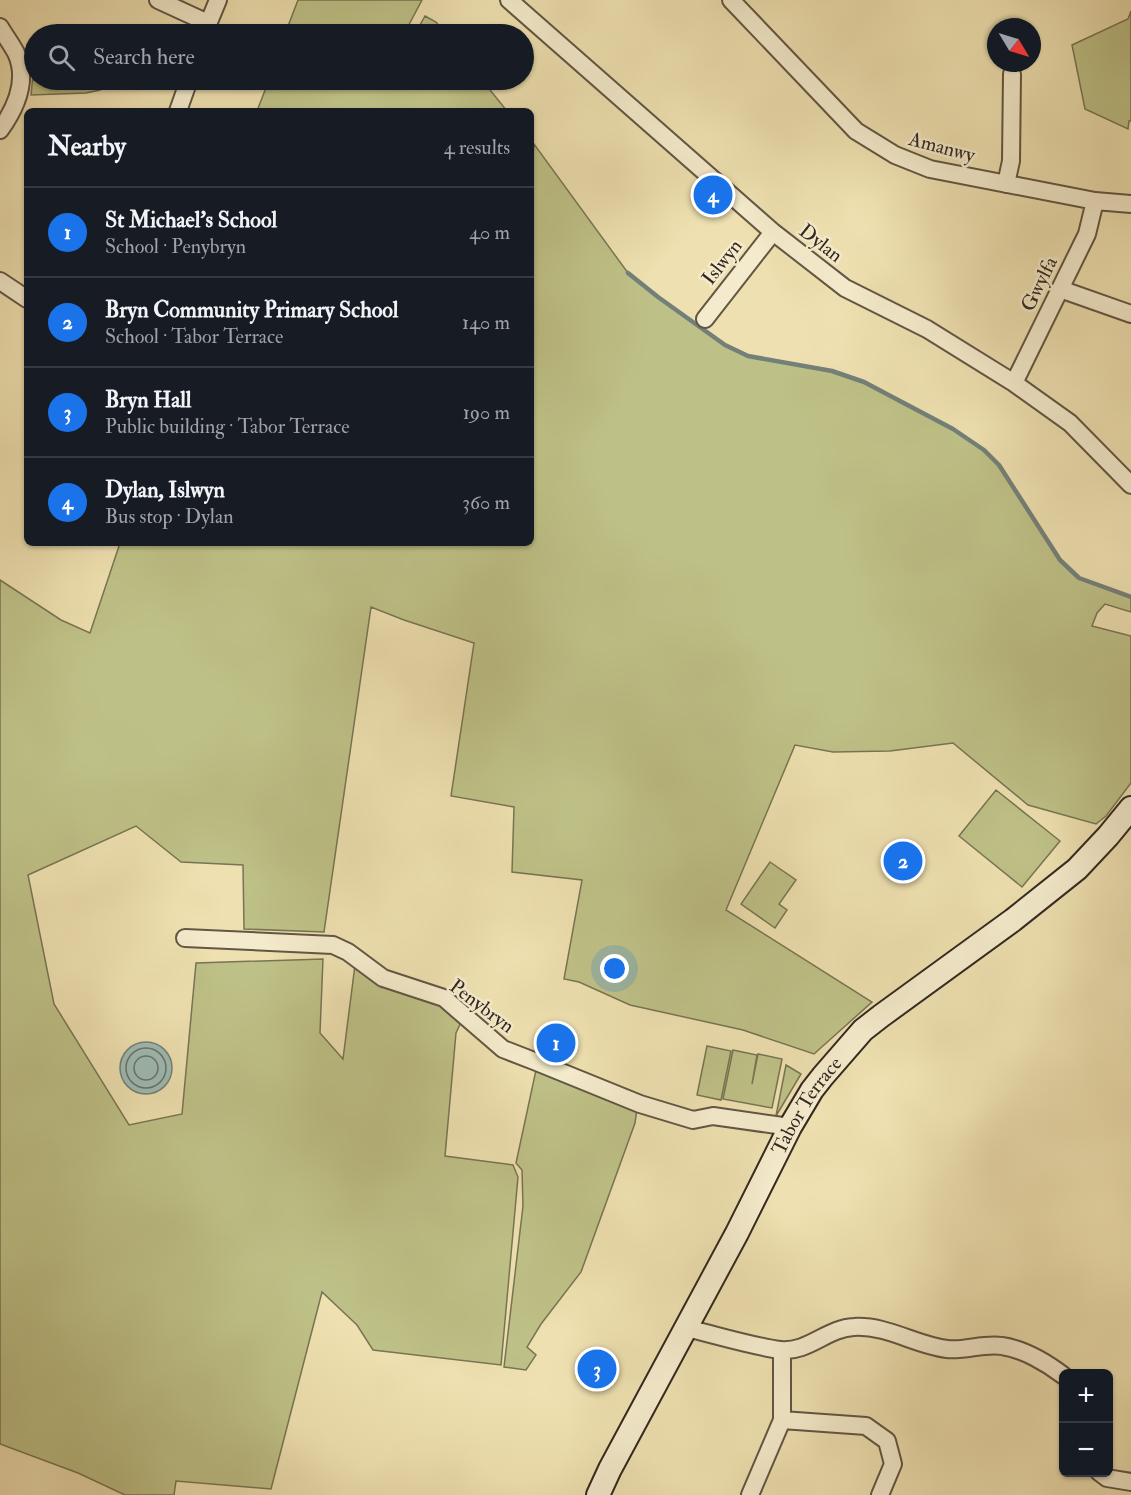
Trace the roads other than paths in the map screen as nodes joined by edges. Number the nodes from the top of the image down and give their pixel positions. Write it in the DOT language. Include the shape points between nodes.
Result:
graph roads {
  1 [pos="158,0"];
  2 [pos="218,0"];
  3 [pos="509,0"];
  4 [pos="731,0"];
  5 [pos="198,24"];
  6 [pos="208,24"];
  7 [pos="0,27"];
  8 [pos="1012,74"];
  9 [pos="185,90"];
  10 [pos="179,108"];
  11 [pos="0,130"];
  12 [pos="1006,184"];
  13 [pos="1095,201"];
  14 [pos="1131,204"];
  15 [pos="772,232"];
  16 [pos="0,281"];
  17 [pos="1060,289"];
  18 [pos="24,297"];
  19 [pos="1131,314"];
  20 [pos="705,319"];
  21 [pos="1014,383"];
  22 [pos="1131,485"];
  23 [pos="1131,808"];
  24 [pos="185,938"];
  25 [pos="790,1127"];
  26 [pos="686,1328"];
  27 [pos="782,1350"];
  28 [pos="1059,1372"];
  29 [pos="782,1420"];
  30 [pos="1105,1477"];
  31 [pos="1131,1482"];
  32 [pos="598,1495"];
  33 [pos="750,1495"];
  34 [pos="880,1495"];
  1 -- 5 [label="street"];
  2 -- 6 [label="street"];
  3 -- 15 [label="street, Dylan"];
  4 -- 12 [label="street, Amanwy" via="856,131 895,155 930,169"];
  7 -- 11 [label="street" via="17,56 21,76 19,97"];
  8 -- 12 [label="street" via="1011,161"];
  9 -- 10 [label="street"];
  12 -- 13 [label="street, Amanwy"];
  13 -- 14 [label="street, Amanwy"];
  13 -- 17 [label="street, Gwylfa" via="1087,234"];
  15 -- 20 [label="street, Islwyn"];
  15 -- 21 [label="street, Dylan" via="845,288 927,329"];
  16 -- 18 [label="street"];
  17 -- 19 [label="street"];
  17 -- 21 [label="street, Gwylfa"];
  21 -- 22 [label="street, Dylan" via="1070,423"];
  23 -- 25 [label="main road, Tabor Terrace" via="1077,869 863,1030 812,1090"];
  24 -- 25 [label="street, Penybryn" via="333,945 383,978 444,998 503,1049 640,1104 693,1120 713,1116"];
  25 -- 26 [label="main road, Tabor Terrace"];
  26 -- 27 [label="street"];
  26 -- 32 [label="main road, Tabor Terrace"];
  27 -- 28 [label="street" via="803,1348 852,1326 881,1329 947,1349 1001,1346"];
  27 -- 29 [label="street"];
  29 -- 33 [label="street"];
  29 -- 34 [label="street" via="866,1426 887,1441 893,1464"];
  30 -- 31 [label="street"];
}
